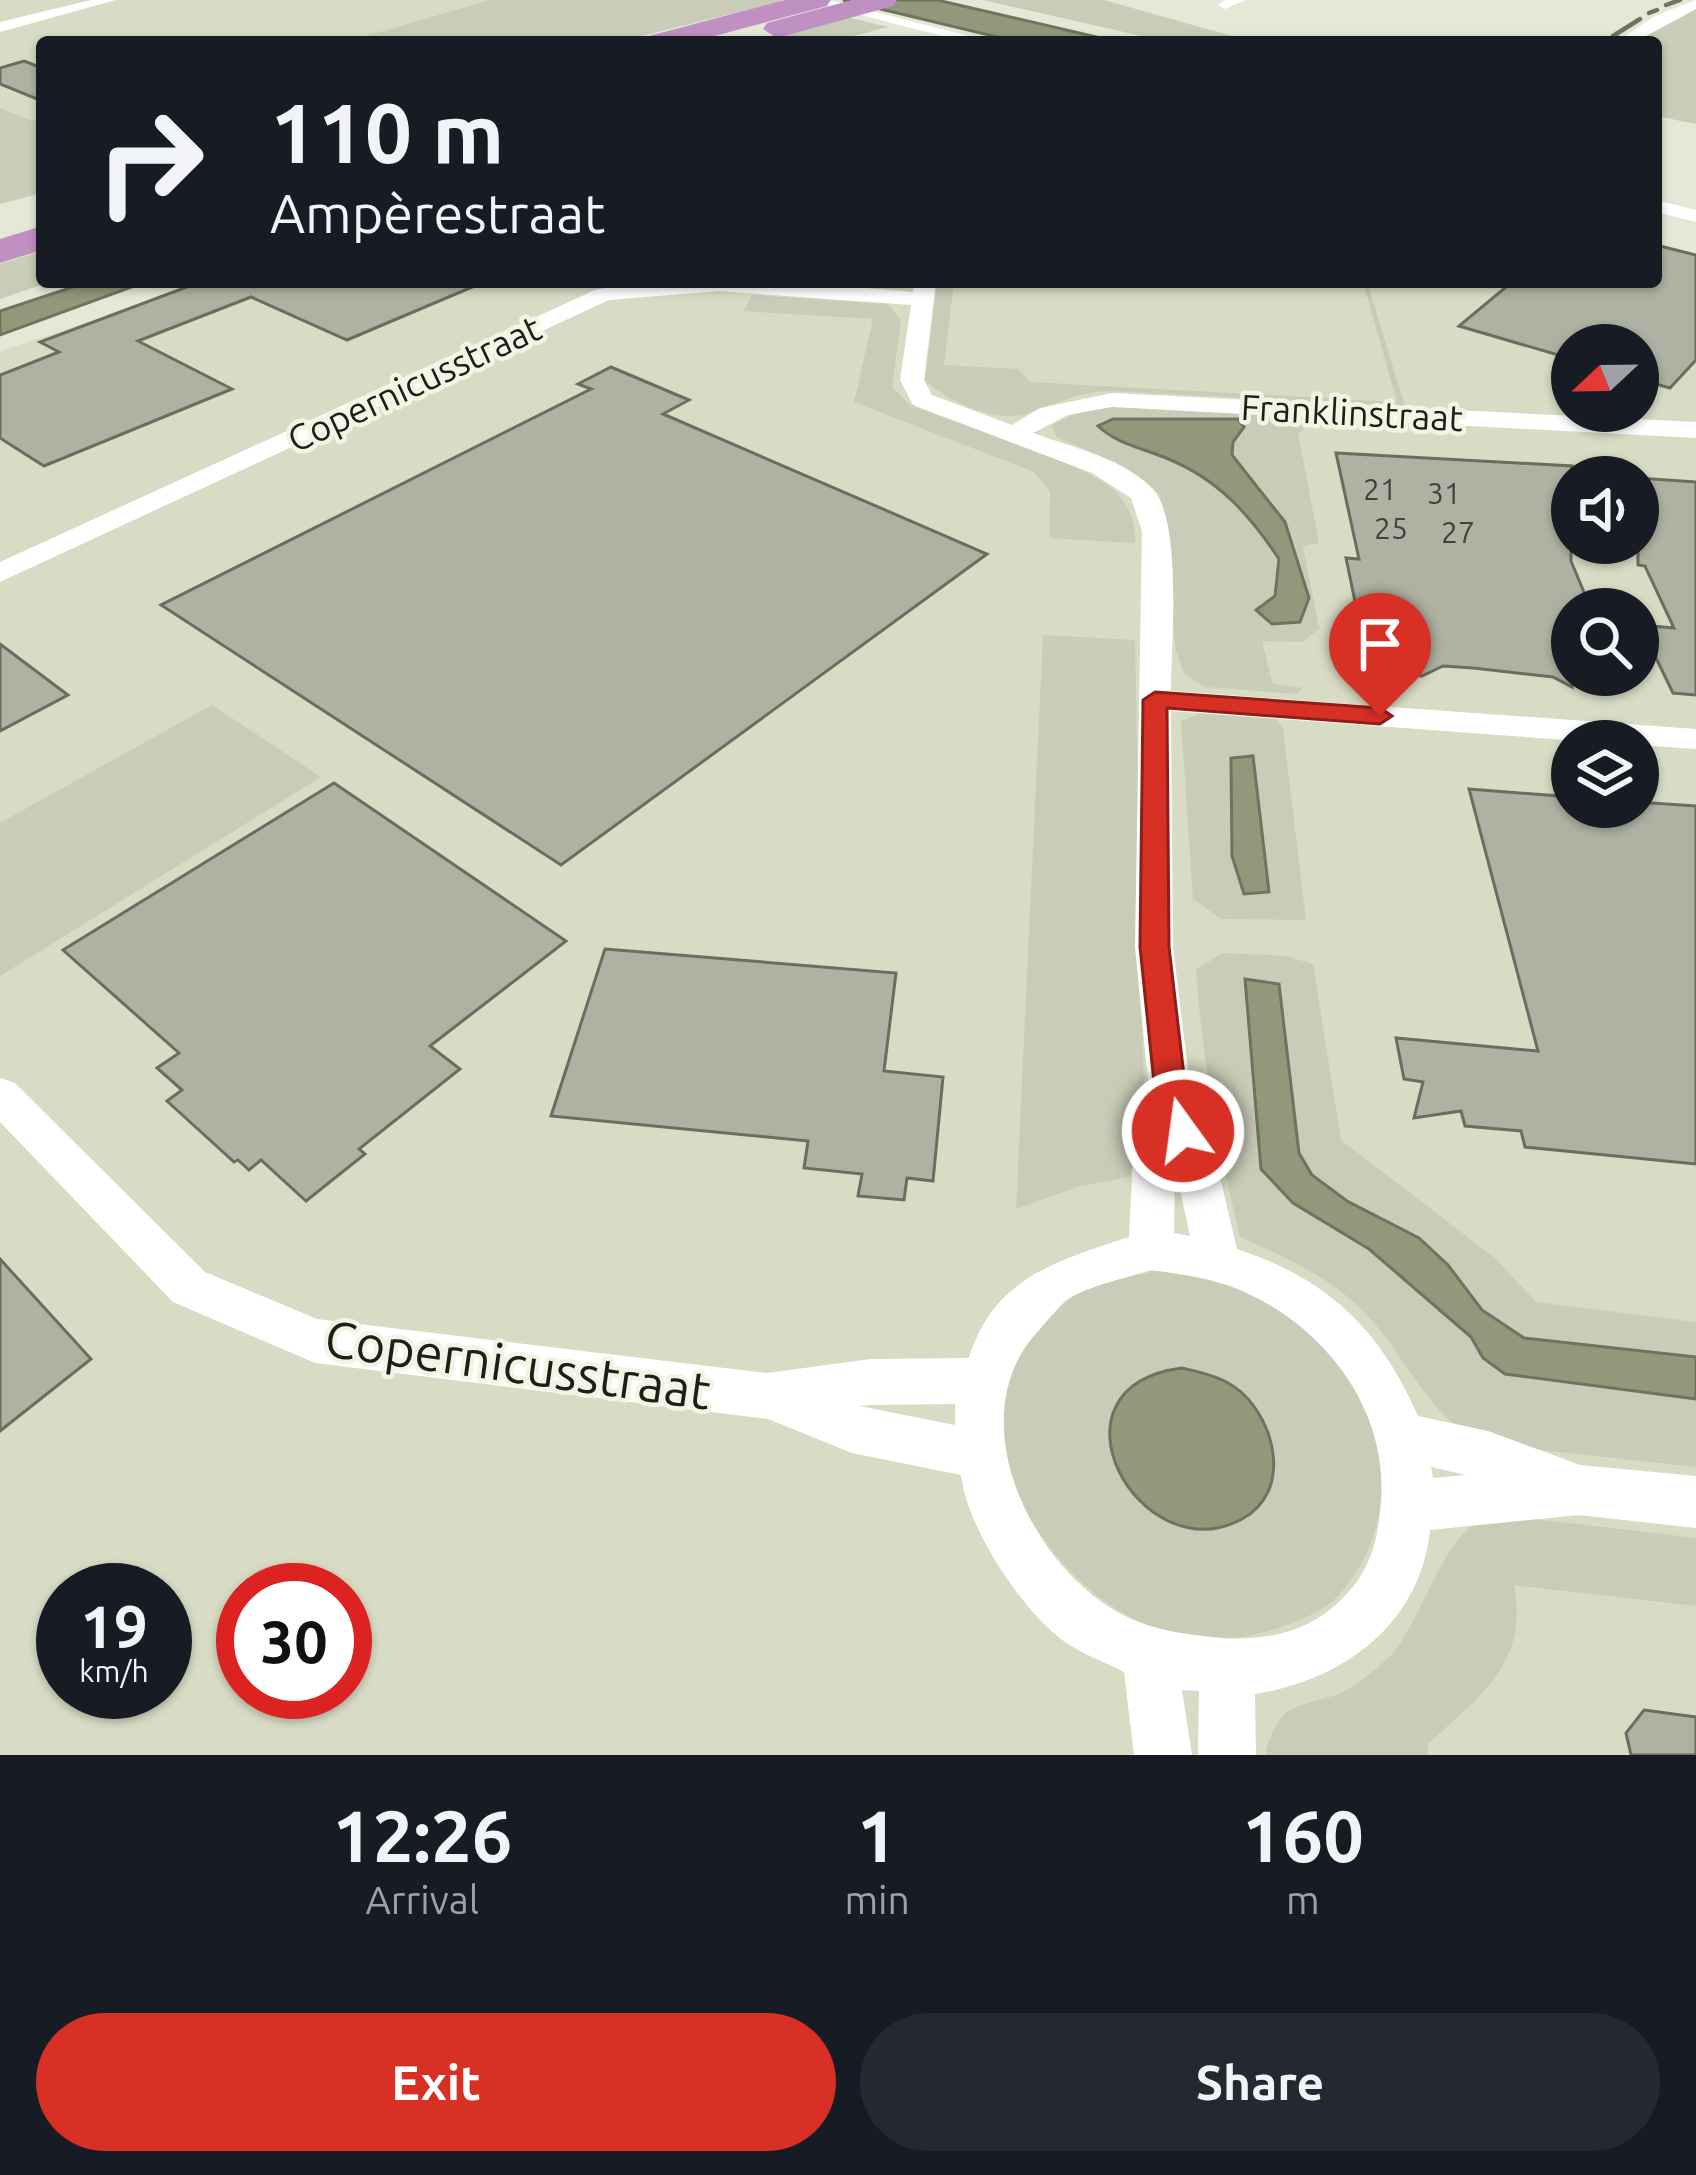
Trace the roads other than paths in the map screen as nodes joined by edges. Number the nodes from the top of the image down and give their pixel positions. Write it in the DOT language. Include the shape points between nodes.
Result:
graph roads {
  1 [pos="109,0"];
  2 [pos="883,0"];
  3 [pos="1696,4"];
  4 [pos="809,6"];
  5 [pos="0,27"];
  6 [pos="684,36"];
  7 [pos="742,36"];
  8 [pos="955,36"];
  9 [pos="1633,36"];
  10 [pos="1662,208"];
  11 [pos="36,212"];
  12 [pos="1696,216"];
  13 [pos="0,222"];
  14 [pos="36,237"];
  15 [pos="0,249"];
  16 [pos="629,288"];
  17 [pos="791,288"];
  18 [pos="923,291"];
  19 [pos="1696,430"];
  20 [pos="1017,434"];
  21 [pos="0,573"];
  22 [pos="1155,700"];
  23 [pos="1696,739"];
  24 [pos="0,1095"];
  25 [pos="1172,1102"];
  26 [pos="1151,1250"];
  27 [pos="1217,1258"];
  28 [pos="982,1381"];
  29 [pos="767,1396"];
  30 [pos="1402,1436"];
  31 [pos="978,1454"];
  32 [pos="1579,1490"];
  33 [pos="1696,1502"];
  34 [pos="1410,1506"];
  35 [pos="1150,1656"];
  36 [pos="1227,1670"];
  37 [pos="1163,1755"];
  38 [pos="1227,1755"];
  1 -- 5 [label="street"];
  2 -- 4 [label="highway"];
  3 -- 9 [label="street"];
  4 -- 6 [label="highway"];
  4 -- 7 [label="highway"];
  4 -- 8 [label="street"];
  10 -- 12 [label="street"];
  11 -- 13 [label="highway"];
  14 -- 15 [label="highway"];
  16 -- 21 [label="street, Copernicusstraat"];
  17 -- 18 [label="street, Copernicusstraat"];
  18 -- 20 [label="street" via="912,380 922,400"];
  19 -- 20 [label="street, Franklinstraat" via="1112,400 1063,408"];
  20 -- 22 [label="street" via="1101,467 1143,494 1156,531"];
  22 -- 23 [label="street"];
  22 -- 25 [label="street" via="1154,947"];
  24 -- 29 [label="street, Copernicusstraat" via="189,1287 315,1341"];
  25 -- 26 [label="street" via="1154,1157"];
  25 -- 27 [label="street" via="1195,1160"];
  26 -- 27 [label="street"];
  26 -- 28 [label="street" via="1063,1274 1027,1301"];
  27 -- 30 [label="street" via="1277,1282 1331,1322 1374,1374"];
  28 -- 29 [label="street, Copernicusstraat" via="871,1382"];
  28 -- 31 [label="street"];
  29 -- 31 [label="street, Copernicusstraat" via="852,1430"];
  30 -- 32 [label="street"];
  30 -- 34 [label="street"];
  31 -- 35 [label="street" via="1016,1552 1052,1595 1097,1631"];
  32 -- 33 [label="street"];
  32 -- 34 [label="street"];
  34 -- 36 [label="street" via="1400,1558 1374,1604 1335,1640 1285,1662"];
  35 -- 36 [label="street"];
  35 -- 37 [label="street"];
  36 -- 38 [label="street"];
}
